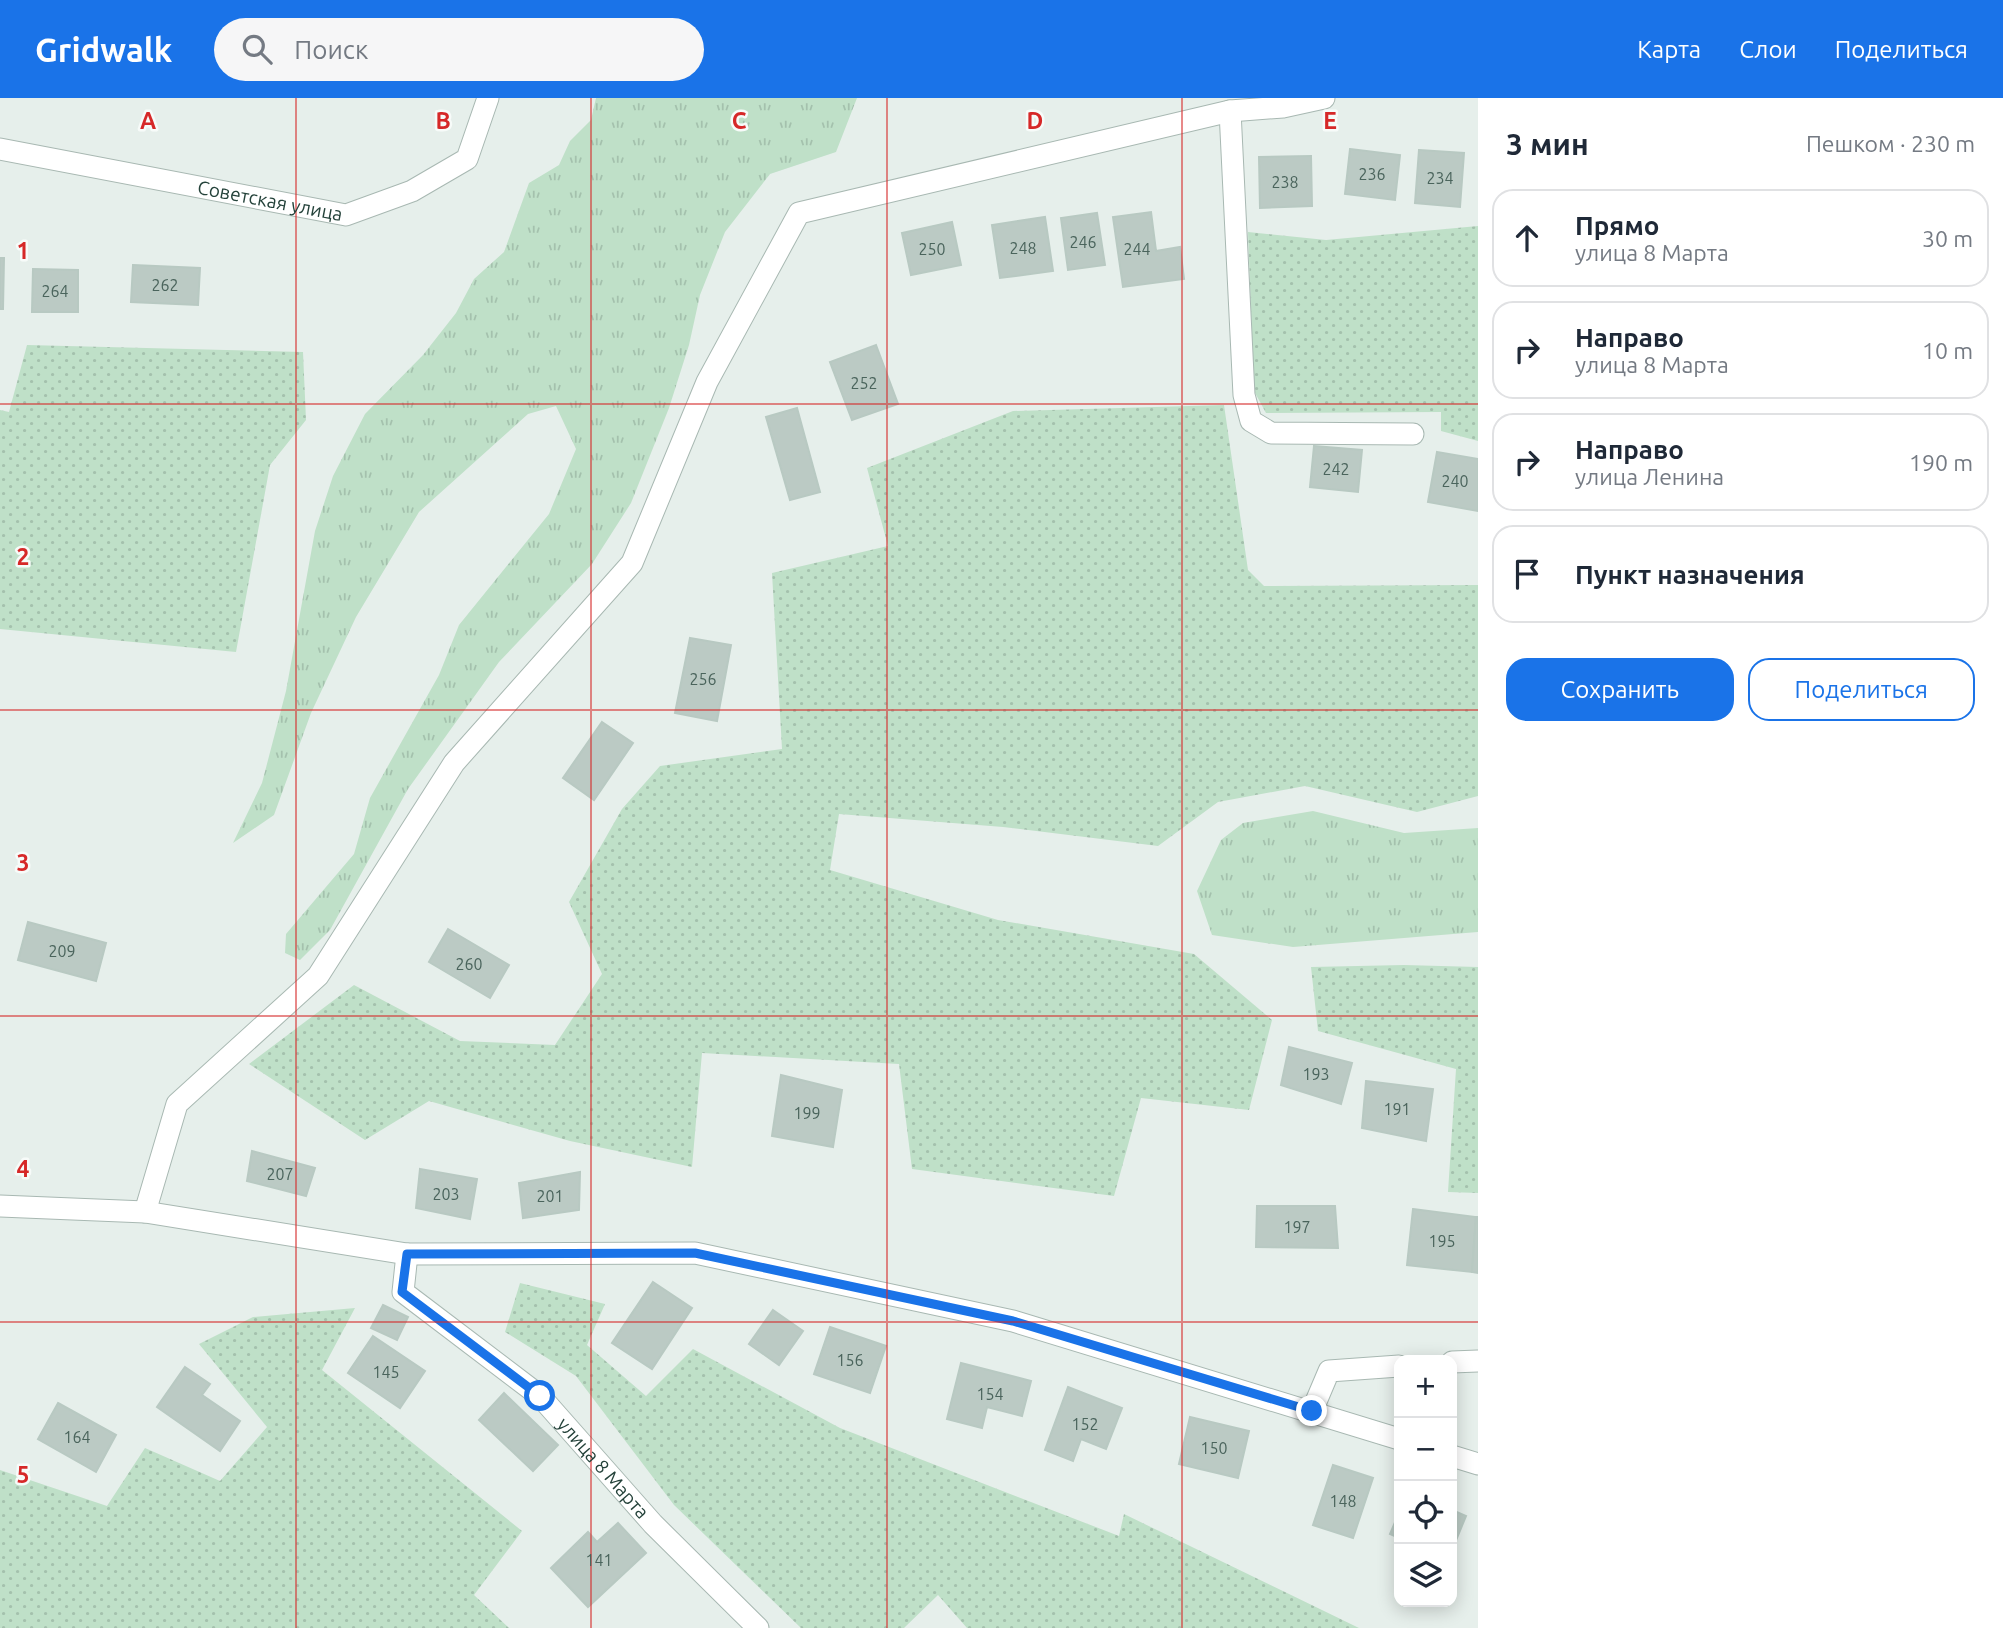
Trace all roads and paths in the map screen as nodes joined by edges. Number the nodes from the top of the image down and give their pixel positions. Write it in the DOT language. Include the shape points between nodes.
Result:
graph roads {
  1 [pos="488,98"];
  2 [pos="1324,98"];
  3 [pos="1230,111"];
  4 [pos="0,149"];
  5 [pos="1413,434"];
  6 [pos="0,1206"];
  7 [pos="145,1212"];
  8 [pos="407,1254"];
  9 [pos="1478,1361"];
  10 [pos="1457,1362"];
  11 [pos="1394,1366"];
  12 [pos="1312,1411"];
  13 [pos="1394,1437"];
  14 [pos="1457,1458"];
  15 [pos="1478,1464"];
  16 [pos="758,1628"];
  1 -- 4 [label="street, Советская улица" via="467,159 412,191 345,215"];
  2 -- 3 [label="street"];
  3 -- 5 [label="street" via="1244,395 1251,421 1271,433"];
  3 -- 7 [label="street" via="799,213 706,382 632,563 454,763 318,976 177,1104"];
  6 -- 7 [label="street"];
  7 -- 8 [label="street"];
  8 -- 12 [label="street" via="695,1253 1013,1321"];
  8 -- 16 [label="street, улица 8 Марта" via="402,1292 540,1396 653,1524"];
  9 -- 10 [label="street"];
  11 -- 12 [label="street" via="1329,1371"];
  12 -- 13 [label="street"];
  14 -- 15 [label="street"];
}
